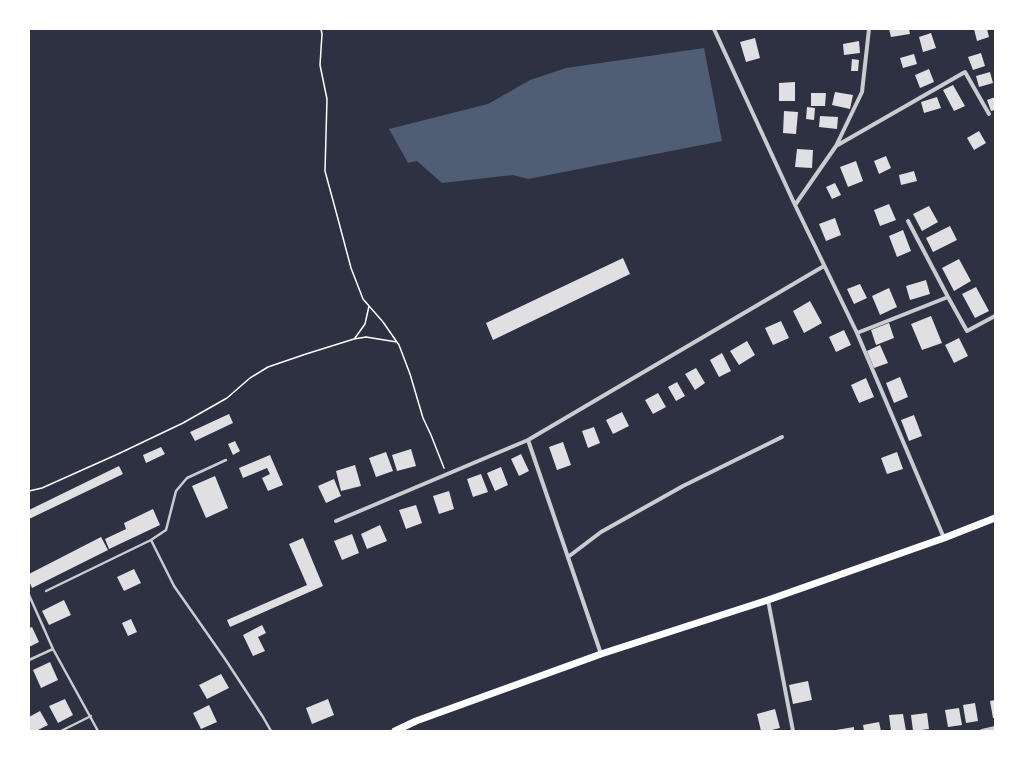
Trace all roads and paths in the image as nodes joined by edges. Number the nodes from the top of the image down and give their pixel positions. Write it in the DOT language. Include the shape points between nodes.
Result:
graph roads {
  1 [pos="321,29"];
  2 [pos="714,29"];
  3 [pos="869,29"];
  4 [pos="989,114"];
  5 [pos="836,146"];
  6 [pos="795,205"];
  7 [pos="908,221"];
  8 [pos="824,266"];
  9 [pos="948,296"];
  10 [pos="369,306"];
  11 [pos="995,316"];
  12 [pos="857,333"];
  13 [pos="354,339"];
  14 [pos="397,342"];
  15 [pos="782,437"];
  16 [pos="528,440"];
  17 [pos="226,460"];
  18 [pos="446,474"];
  19 [pos="29,491"];
  20 [pos="995,518"];
  21 [pos="336,521"];
  22 [pos="944,538"];
  23 [pos="151,540"];
  24 [pos="568,556"];
  25 [pos="46,591"];
  26 [pos="29,595"];
  27 [pos="768,600"];
  28 [pos="53,648"];
  29 [pos="601,654"];
  30 [pos="29,660"];
  31 [pos="90,716"];
  32 [pos="995,728"];
  33 [pos="61,731"];
  34 [pos="98,731"];
  35 [pos="271,731"];
  36 [pos="395,731"];
  37 [pos="793,731"];
  38 [pos="982,731"];
  1 -- 10 [label="path" via="320,65 326,99 326,171 351,268 363,299"];
  2 -- 6 [label="street"];
  3 -- 5 [label="street" via="862,92"];
  4 -- 5 [label="street" via="965,72"];
  5 -- 6 [label="street"];
  6 -- 8 [label="street"];
  7 -- 9 [label="street"];
  8 -- 12 [label="street"];
  8 -- 16 [label="street"];
  9 -- 11 [label="street" via="967,331"];
  9 -- 12 [label="street"];
  10 -- 13 [label="path" via="365,324"];
  10 -- 14 [label="path"];
  12 -- 22 [label="street"];
  13 -- 14 [label="path" via="366,337"];
  13 -- 19 [label="path" via="268,367 250,378 227,398 183,423 42,488"];
  14 -- 18 [label="path" via="423,418"];
  15 -- 24 [label="street" via="683,486 601,532"];
  16 -- 18 [label="street"];
  16 -- 24 [label="street"];
  17 -- 23 [label="lane" via="187,478 176,491 166,530"];
  18 -- 21 [label="street"];
  20 -- 22 [label="main road"];
  22 -- 27 [label="main road"];
  23 -- 25 [label="lane"];
  23 -- 35 [label="lane" via="174,586"];
  24 -- 29 [label="street"];
  26 -- 28 [label="lane"];
  27 -- 29 [label="main road"];
  27 -- 37 [label="street"];
  28 -- 30 [label="lane"];
  28 -- 31 [label="lane"];
  29 -- 36 [label="main road" via="416,721"];
  31 -- 33 [label="lane"];
  31 -- 34 [label="lane"];
  32 -- 38 [label="street"];
}
